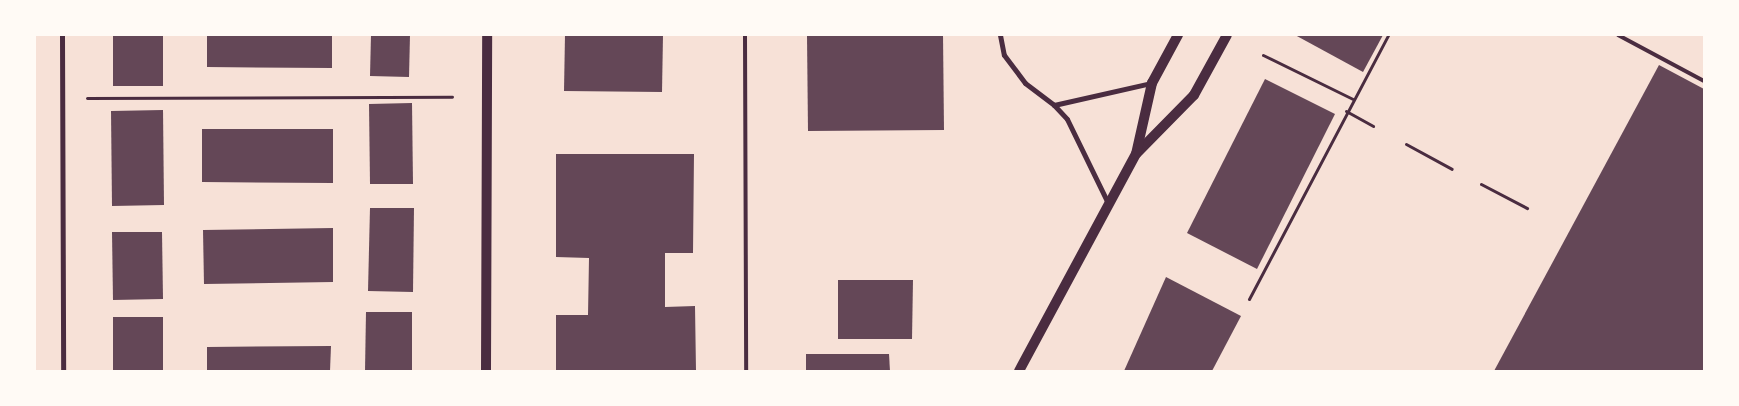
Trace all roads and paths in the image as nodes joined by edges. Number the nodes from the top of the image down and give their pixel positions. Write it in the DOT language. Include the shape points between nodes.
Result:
graph roads {
  1 [pos="62,35"];
  2 [pos="487,35"];
  3 [pos="745,35"];
  4 [pos="1000,35"];
  5 [pos="1178,35"];
  6 [pos="1227,35"];
  7 [pos="1388,35"];
  8 [pos="1618,35"];
  9 [pos="1263,55"];
  10 [pos="1704,81"];
  11 [pos="1152,83"];
  12 [pos="452,97"];
  13 [pos="87,98"];
  14 [pos="1353,99"];
  15 [pos="1054,105"];
  16 [pos="1346,111"];
  17 [pos="1373,126"];
  18 [pos="1406,144"];
  19 [pos="1136,154"];
  20 [pos="1452,168"];
  21 [pos="1481,184"];
  22 [pos="1109,204"];
  23 [pos="1527,208"];
  24 [pos="1249,299"];
  25 [pos="63,371"];
  26 [pos="486,371"];
  27 [pos="746,371"];
  28 [pos="1018,371"];
  1 -- 25 [label="street"];
  2 -- 26 [label="main road"];
  3 -- 27 [label="lane"];
  4 -- 15 [label="street" via="1004,55 1025,83"];
  5 -- 11 [label="main road"];
  6 -- 19 [label="main road" via="1194,95"];
  7 -- 14 [label="path"];
  8 -- 10 [label="lane"];
  9 -- 14 [label="path"];
  11 -- 15 [label="street"];
  11 -- 19 [label="main road"];
  12 -- 13 [label="path"];
  14 -- 16 [label="path"];
  15 -- 22 [label="street" via="1076,134"];
  16 -- 17 [label="path"];
  16 -- 24 [label="path"];
  18 -- 20 [label="path"];
  19 -- 22 [label="main road"];
  21 -- 23 [label="path"];
  22 -- 28 [label="main road"];
}
